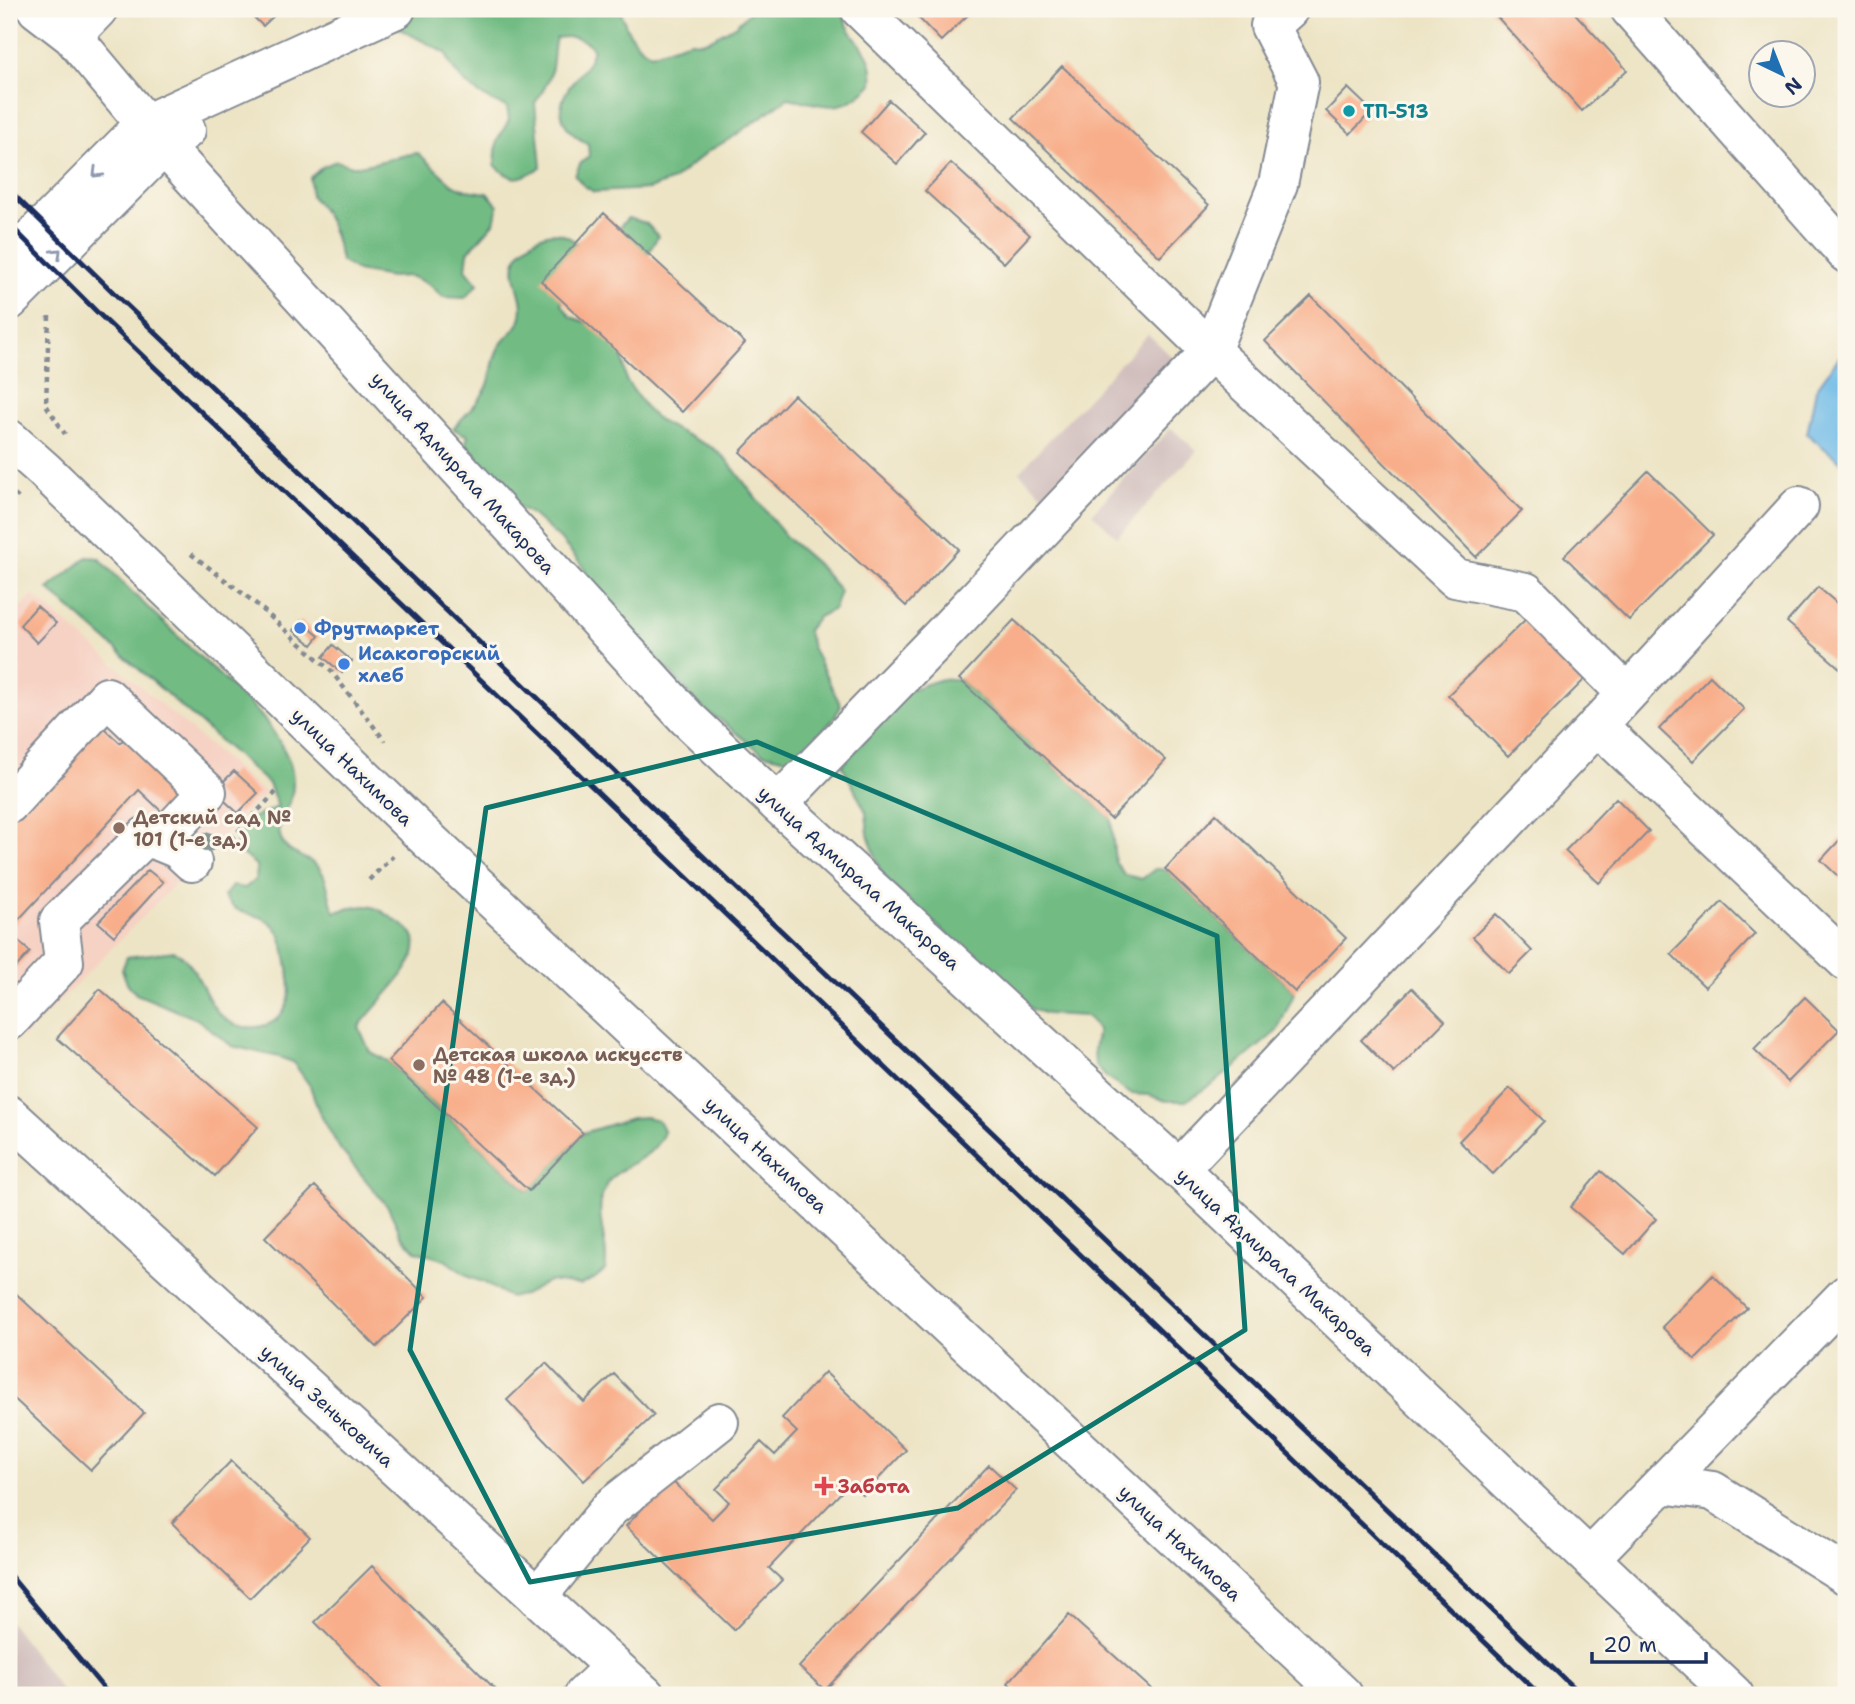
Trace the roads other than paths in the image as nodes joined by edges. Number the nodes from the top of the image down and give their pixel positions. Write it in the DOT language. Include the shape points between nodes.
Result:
graph roads {
  1 [pos="37,9"];
  2 [pos="98,9"];
  3 [pos="396,9"];
  4 [pos="860,9"];
  5 [pos="1630,9"];
  6 [pos="1271,14"];
  7 [pos="72,36"];
  8 [pos="154,135"];
  9 [pos="1846,253"];
  10 [pos="9,261"];
  11 [pos="9,301"];
  12 [pos="1210,351"];
  13 [pos="9,439"];
  14 [pos="1798,506"];
  15 [pos="1627,694"];
  16 [pos="1597,725"];
  17 [pos="9,804"];
  18 [pos="778,804"];
  19 [pos="160,841"];
  20 [pos="206,856"];
  21 [pos="1846,961"];
  22 [pos="14,1004"];
  23 [pos="9,1115"];
  24 [pos="1179,1169"];
  25 [pos="1846,1295"];
  26 [pos="719,1422"];
  27 [pos="1662,1484"];
  28 [pos="1590,1558"];
  29 [pos="1846,1575"];
  30 [pos="537,1597"];
  31 [pos="614,1667"];
  32 [pos="584,1695"];
  33 [pos="645,1695"];
  34 [pos="1343,1695"];
  35 [pos="1734,1695"];
  1 -- 7 [label="street, улица Адмирала Макарова"];
  2 -- 7 [label="street"];
  3 -- 8 [label="street" via="285,59"];
  4 -- 12 [label="street"];
  5 -- 9 [label="street"];
  6 -- 12 [label="street" via="1299,82 1278,184"];
  7 -- 8 [label="street, улица Адмирала Макарова"];
  8 -- 10 [label="street, one-way"];
  11 -- 8 [label="street, one-way"];
  8 -- 18 [label="street, улица Адмирала Макарова" via="687,718"];
  12 -- 15 [label="street" via="1455,578 1526,592"];
  12 -- 18 [label="street"];
  13 -- 34 [label="street, улица Нахимова" via="419,831"];
  14 -- 15 [label="street"];
  15 -- 16 [label="street"];
  16 -- 21 [label="street"];
  16 -- 24 [label="street"];
  17 -- 19 [label="street" via="107,697 207,792"];
  18 -- 24 [label="street, улица Адмирала Макарова"];
  19 -- 20 [label="street"];
  19 -- 22 [label="street" via="146,836 59,921 64,962"];
  23 -- 30 [label="street, улица Зеньковича"];
  24 -- 28 [label="street, улица Адмирала Макарова"];
  25 -- 27 [label="street"];
  26 -- 30 [label="street" via="610,1508"];
  27 -- 28 [label="street"];
  27 -- 29 [label="street" via="1713,1491"];
  28 -- 35 [label="street, улица Адмирала Макарова"];
  30 -- 31 [label="street, улица Зеньковича"];
  31 -- 32 [label="street"];
  31 -- 33 [label="street, улица Зеньковича"];
}
